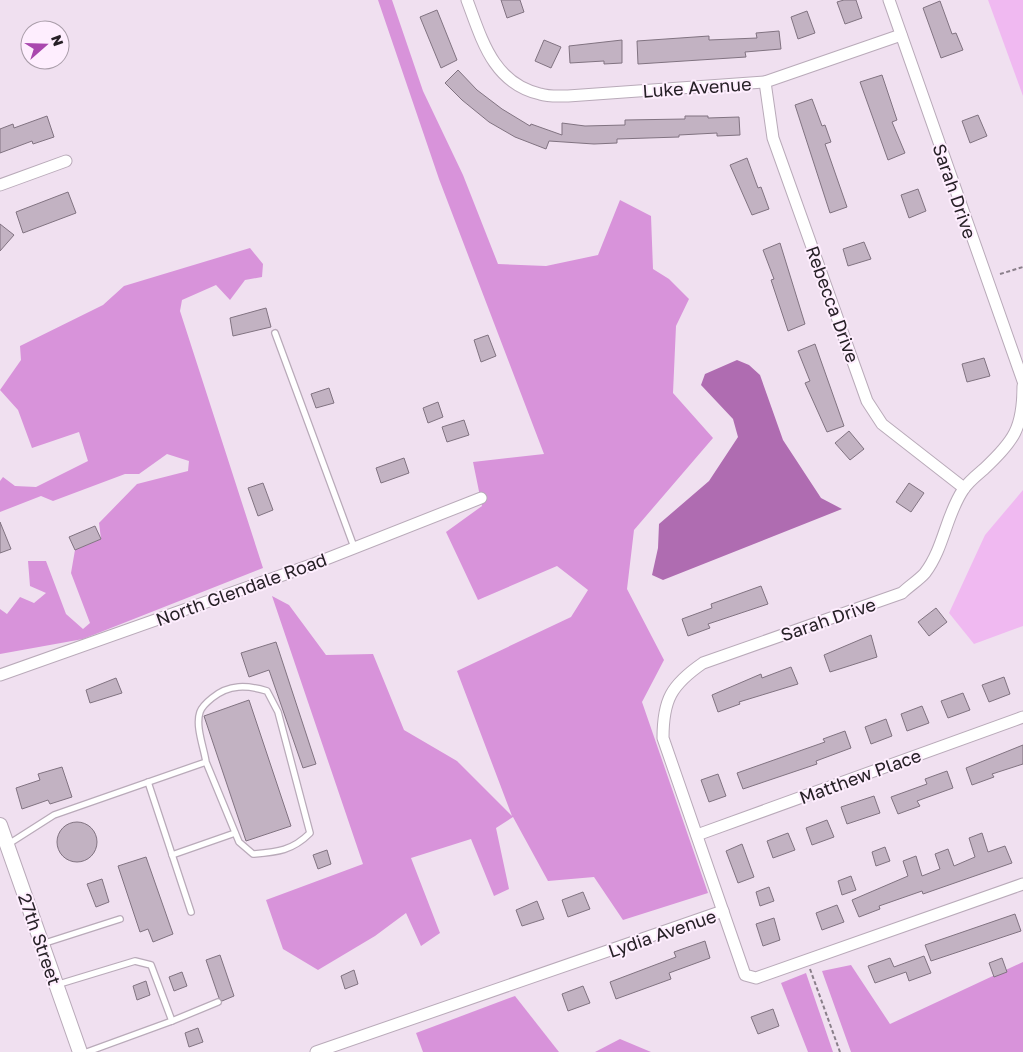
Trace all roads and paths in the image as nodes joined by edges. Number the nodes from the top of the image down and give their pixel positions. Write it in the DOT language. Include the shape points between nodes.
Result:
graph roads {
  1 [pos="467,0"];
  2 [pos="889,0"];
  3 [pos="901,35"];
  4 [pos="765,82"];
  5 [pos="66,161"];
  6 [pos="0,185"];
  7 [pos="1023,267"];
  8 [pos="1000,274"];
  9 [pos="275,333"];
  10 [pos="1023,381"];
  11 [pos="1023,386"];
  12 [pos="1020,429"];
  13 [pos="964,488"];
  14 [pos="481,498"];
  15 [pos="354,547"];
  16 [pos="0,675"];
  17 [pos="1023,717"];
  18 [pos="206,762"];
  19 [pos="148,782"];
  20 [pos="0,825"];
  21 [pos="235,832"];
  22 [pos="697,834"];
  23 [pos="7,844"];
  24 [pos="172,856"];
  25 [pos="1023,884"];
  26 [pos="723,911"];
  27 [pos="191,912"];
  28 [pos="120,919"];
  29 [pos="42,944"];
  30 [pos="807,962"];
  31 [pos="56,985"];
  32 [pos="218,1002"];
  33 [pos="172,1021"];
  34 [pos="80,1052"];
  35 [pos="87,1052"];
  36 [pos="316,1052"];
  37 [pos="840,1052"];
  1 -- 4 [label="street, Luke Avenue" via="495,66 514,83 540,94 568,96"];
  2 -- 3 [label="street, Sarah Drive"];
  3 -- 4 [label="street, Luke Avenue"];
  3 -- 10 [label="street, Sarah Drive"];
  4 -- 13 [label="street, Rebecca Drive" via="773,138 867,401 882,424"];
  5 -- 6 [label="street"];
  7 -- 8 [label="path"];
  9 -- 15 [label="lane"];
  11 -- 12 [label="street, Sarah Drive"];
  12 -- 13 [label="street, Sarah Drive" via="1007,448"];
  13 -- 22 [label="street, Sarah Drive" via="952,508 942,541 925,573 902,593 703,663 685,675 673,689 663,712 662,738"];
  14 -- 15 [label="street, North Glendale Road"];
  15 -- 16 [label="street, North Glendale Road" via="311,566"];
  17 -- 22 [label="street, Matthew Place"];
  18 -- 19 [label="lane"];
  18 -- 21 [label="lane"];
  18 -- 21 [label="lane" via="199,727 199,713 203,705 223,689 249,686 267,691 278,712 310,832 298,845 253,854 239,842"];
  19 -- 23 [label="lane" via="54,815"];
  19 -- 24 [label="lane"];
  20 -- 23 [label="street, 27th Street"];
  21 -- 24 [label="lane"];
  22 -- 26 [label="street, Sarah Drive"];
  23 -- 29 [label="street, 27th Street"];
  24 -- 27 [label="lane"];
  25 -- 30 [label="street, Lydia Avenue"];
  26 -- 30 [label="street, Lydia Avenue" via="745,975 756,978"];
  26 -- 36 [label="street, Lydia Avenue"];
  28 -- 29 [label="lane"];
  29 -- 31 [label="street, 27th Street"];
  30 -- 37 [label="path"];
  31 -- 33 [label="lane" via="135,961 145,962 151,965"];
  31 -- 34 [label="street, 27th Street"];
  32 -- 33 [label="lane"];
  33 -- 35 [label="lane"];
}
